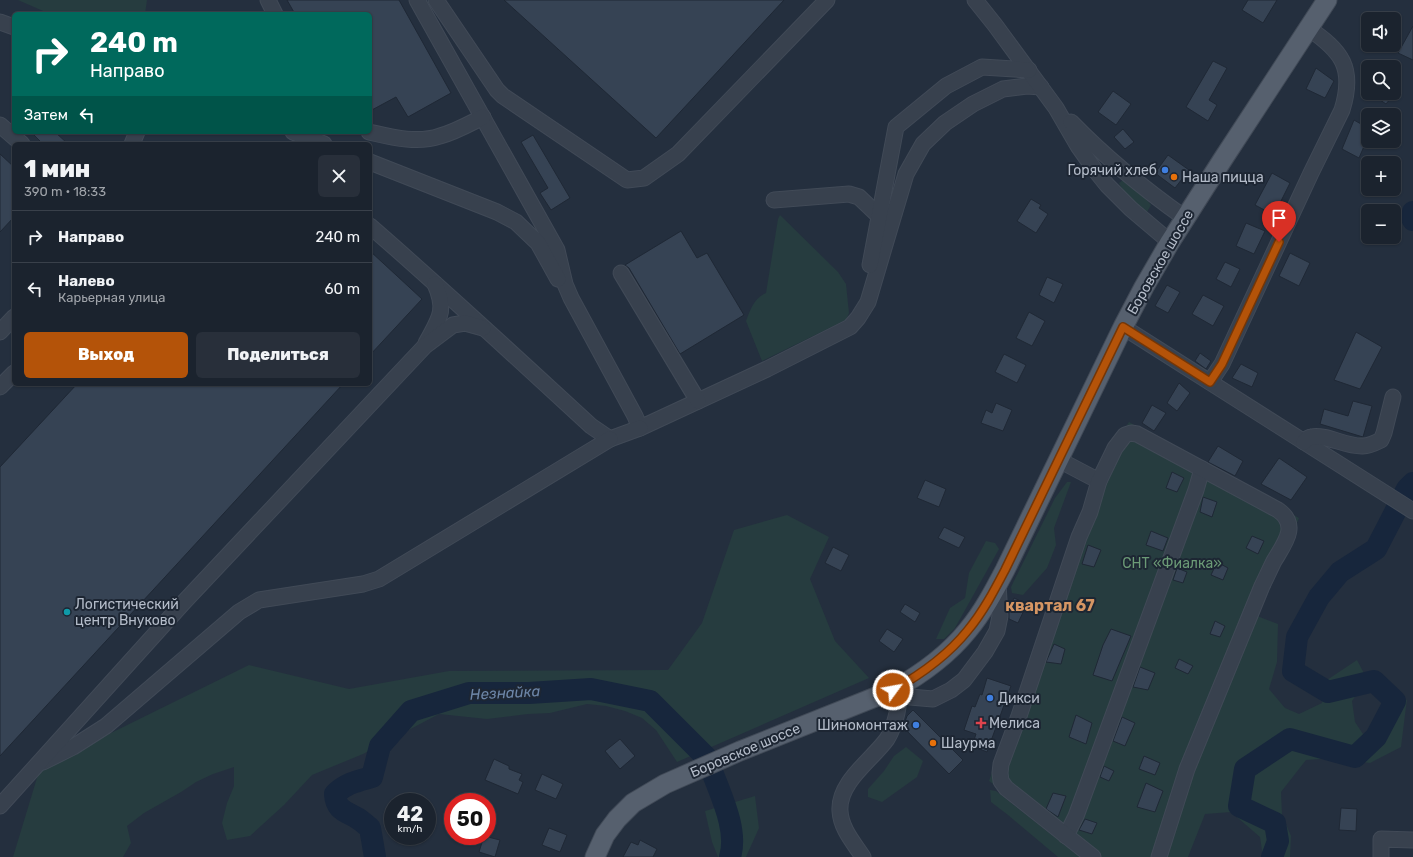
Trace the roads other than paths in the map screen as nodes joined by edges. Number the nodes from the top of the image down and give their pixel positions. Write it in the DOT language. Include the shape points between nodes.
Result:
graph roads {
  1 [pos="268,0"];
  2 [pos="417,0"];
  3 [pos="436,0"];
  4 [pos="827,0"];
  5 [pos="975,0"];
  6 [pos="1327,0"];
  7 [pos="274,12"];
  8 [pos="0,22"];
  9 [pos="12,26"];
  10 [pos="1308,28"];
  11 [pos="1029,70"];
  12 [pos="1041,87"];
  13 [pos="1056,108"];
  14 [pos="483,117"];
  15 [pos="0,124"];
  16 [pos="372,133"];
  17 [pos="298,134"];
  18 [pos="20,142"];
  19 [pos="319,142"];
  20 [pos="372,163"];
  21 [pos="774,200"];
  22 [pos="879,216"];
  23 [pos="1185,218"];
  24 [pos="372,228"];
  25 [pos="1170,242"];
  26 [pos="621,273"];
  27 [pos="434,281"];
  28 [pos="571,298"];
  29 [pos="868,302"];
  30 [pos="12,319"];
  31 [pos="1123,327"];
  32 [pos="483,328"];
  33 [pos="0,332"];
  34 [pos="425,346"];
  35 [pos="12,374"];
  36 [pos="1210,382"];
  37 [pos="0,387"];
  38 [pos="1393,397"];
  39 [pos="698,401"];
  40 [pos="640,428"];
  41 [pos="610,440"];
  42 [pos="1304,442"];
  43 [pos="1059,460"];
  44 [pos="1202,469"];
  45 [pos="1098,481"];
  46 [pos="1413,512"];
  47 [pos="998,584"];
  48 [pos="893,690"];
  49 [pos="37,764"];
  50 [pos="0,806"];
  51 [pos="1066,836"];
  52 [pos="1413,840"];
  53 [pos="595,857"];
  54 [pos="863,857"];
  55 [pos="1093,857"];
  56 [pos="1159,857"];
  57 [pos="1380,857"];
  1 -- 7 [label="street"];
  2 -- 14 [label="street"];
  3 -- 4 [label="street" via="502,96 627,180 631,180 644,178 678,154"];
  5 -- 11 [label="street"];
  6 -- 10 [label="main road, Боровское шоссе"];
  8 -- 9 [label="street"];
  10 -- 23 [label="main road, Боровское шоссе"];
  10 -- 36 [label="street" via="1339,54 1347,73 1345,102 1222,364"];
  11 -- 12 [label="street"];
  11 -- 22 [label="street" via="982,67 946,86 896,127"];
  12 -- 13 [label="street"];
  12 -- 29 [label="street" via="1002,89 945,123 923,144 906,174"];
  13 -- 23 [label="street" via="1122,170"];
  13 -- 25 [label="street" via="1095,170 1131,209"];
  14 -- 16 [label="street" via="440,137 423,140 394,138"];
  14 -- 28 [label="street" via="557,250"];
  15 -- 18 [label="street"];
  17 -- 19 [label="street"];
  20 -- 28 [label="street" via="497,212 516,222 538,242"];
  21 -- 22 [label="street" via="849,194 859,196"];
  22 -- 29 [label="street" via="870,266"];
  23 -- 25 [label="main road, Боровское шоссе"];
  24 -- 27 [label="street"];
  25 -- 31 [label="main road, Боровское шоссе"];
  26 -- 39 [label="street"];
  27 -- 32 [label="street"];
  27 -- 34 [label="street" via="439,292 441,313"];
  28 -- 40 [label="street"];
  29 -- 39 [label="street" via="850,327"];
  30 -- 33 [label="street"];
  31 -- 36 [label="street"];
  31 -- 43 [label="main road, Боровское шоссе"];
  32 -- 34 [label="street" via="465,323 453,325"];
  32 -- 41 [label="street" via="591,426"];
  34 -- 49 [label="street" via="184,602"];
  35 -- 37 [label="street"];
  36 -- 42 [label="street"];
  38 -- 42 [label="street" via="1381,440 1364,446 1321,437 1307,438"];
  39 -- 40 [label="street"];
  40 -- 41 [label="street"];
  41 -- 49 [label="street" via="378,579 363,584 259,600 239,612 106,726 73,747"];
  42 -- 46 [label="street"];
  43 -- 45 [label="street"];
  43 -- 47 [label="main road, Боровское шоссе"];
  44 -- 45 [label="street" via="1131,433 1115,448"];
  44 -- 51 [label="street" via="1076,816"];
  44 -- 56 [label="street" via="1278,510 1285,515 1289,526 1284,544 1262,586 1188,769"];
  45 -- 51 [label="street" via="1090,512 1079,537 1000,773 1001,781 1006,788"];
  47 -- 48 [label="main road, Боровское шоссе" via="961,638 937,661"];
  47 -- 48 [label="street" via="1000,616 997,630 985,652 964,680 933,699 910,697"];
  48 -- 53 [label="main road, Боровское шоссе" via="740,751 677,778 643,796 617,818 605,835"];
  48 -- 54 [label="street" via="899,702 893,727 883,744 853,777 841,800 840,810 846,832"];
  49 -- 50 [label="street"];
  51 -- 55 [label="street"];
  52 -- 57 [label="street" via="1381,838"];
}
